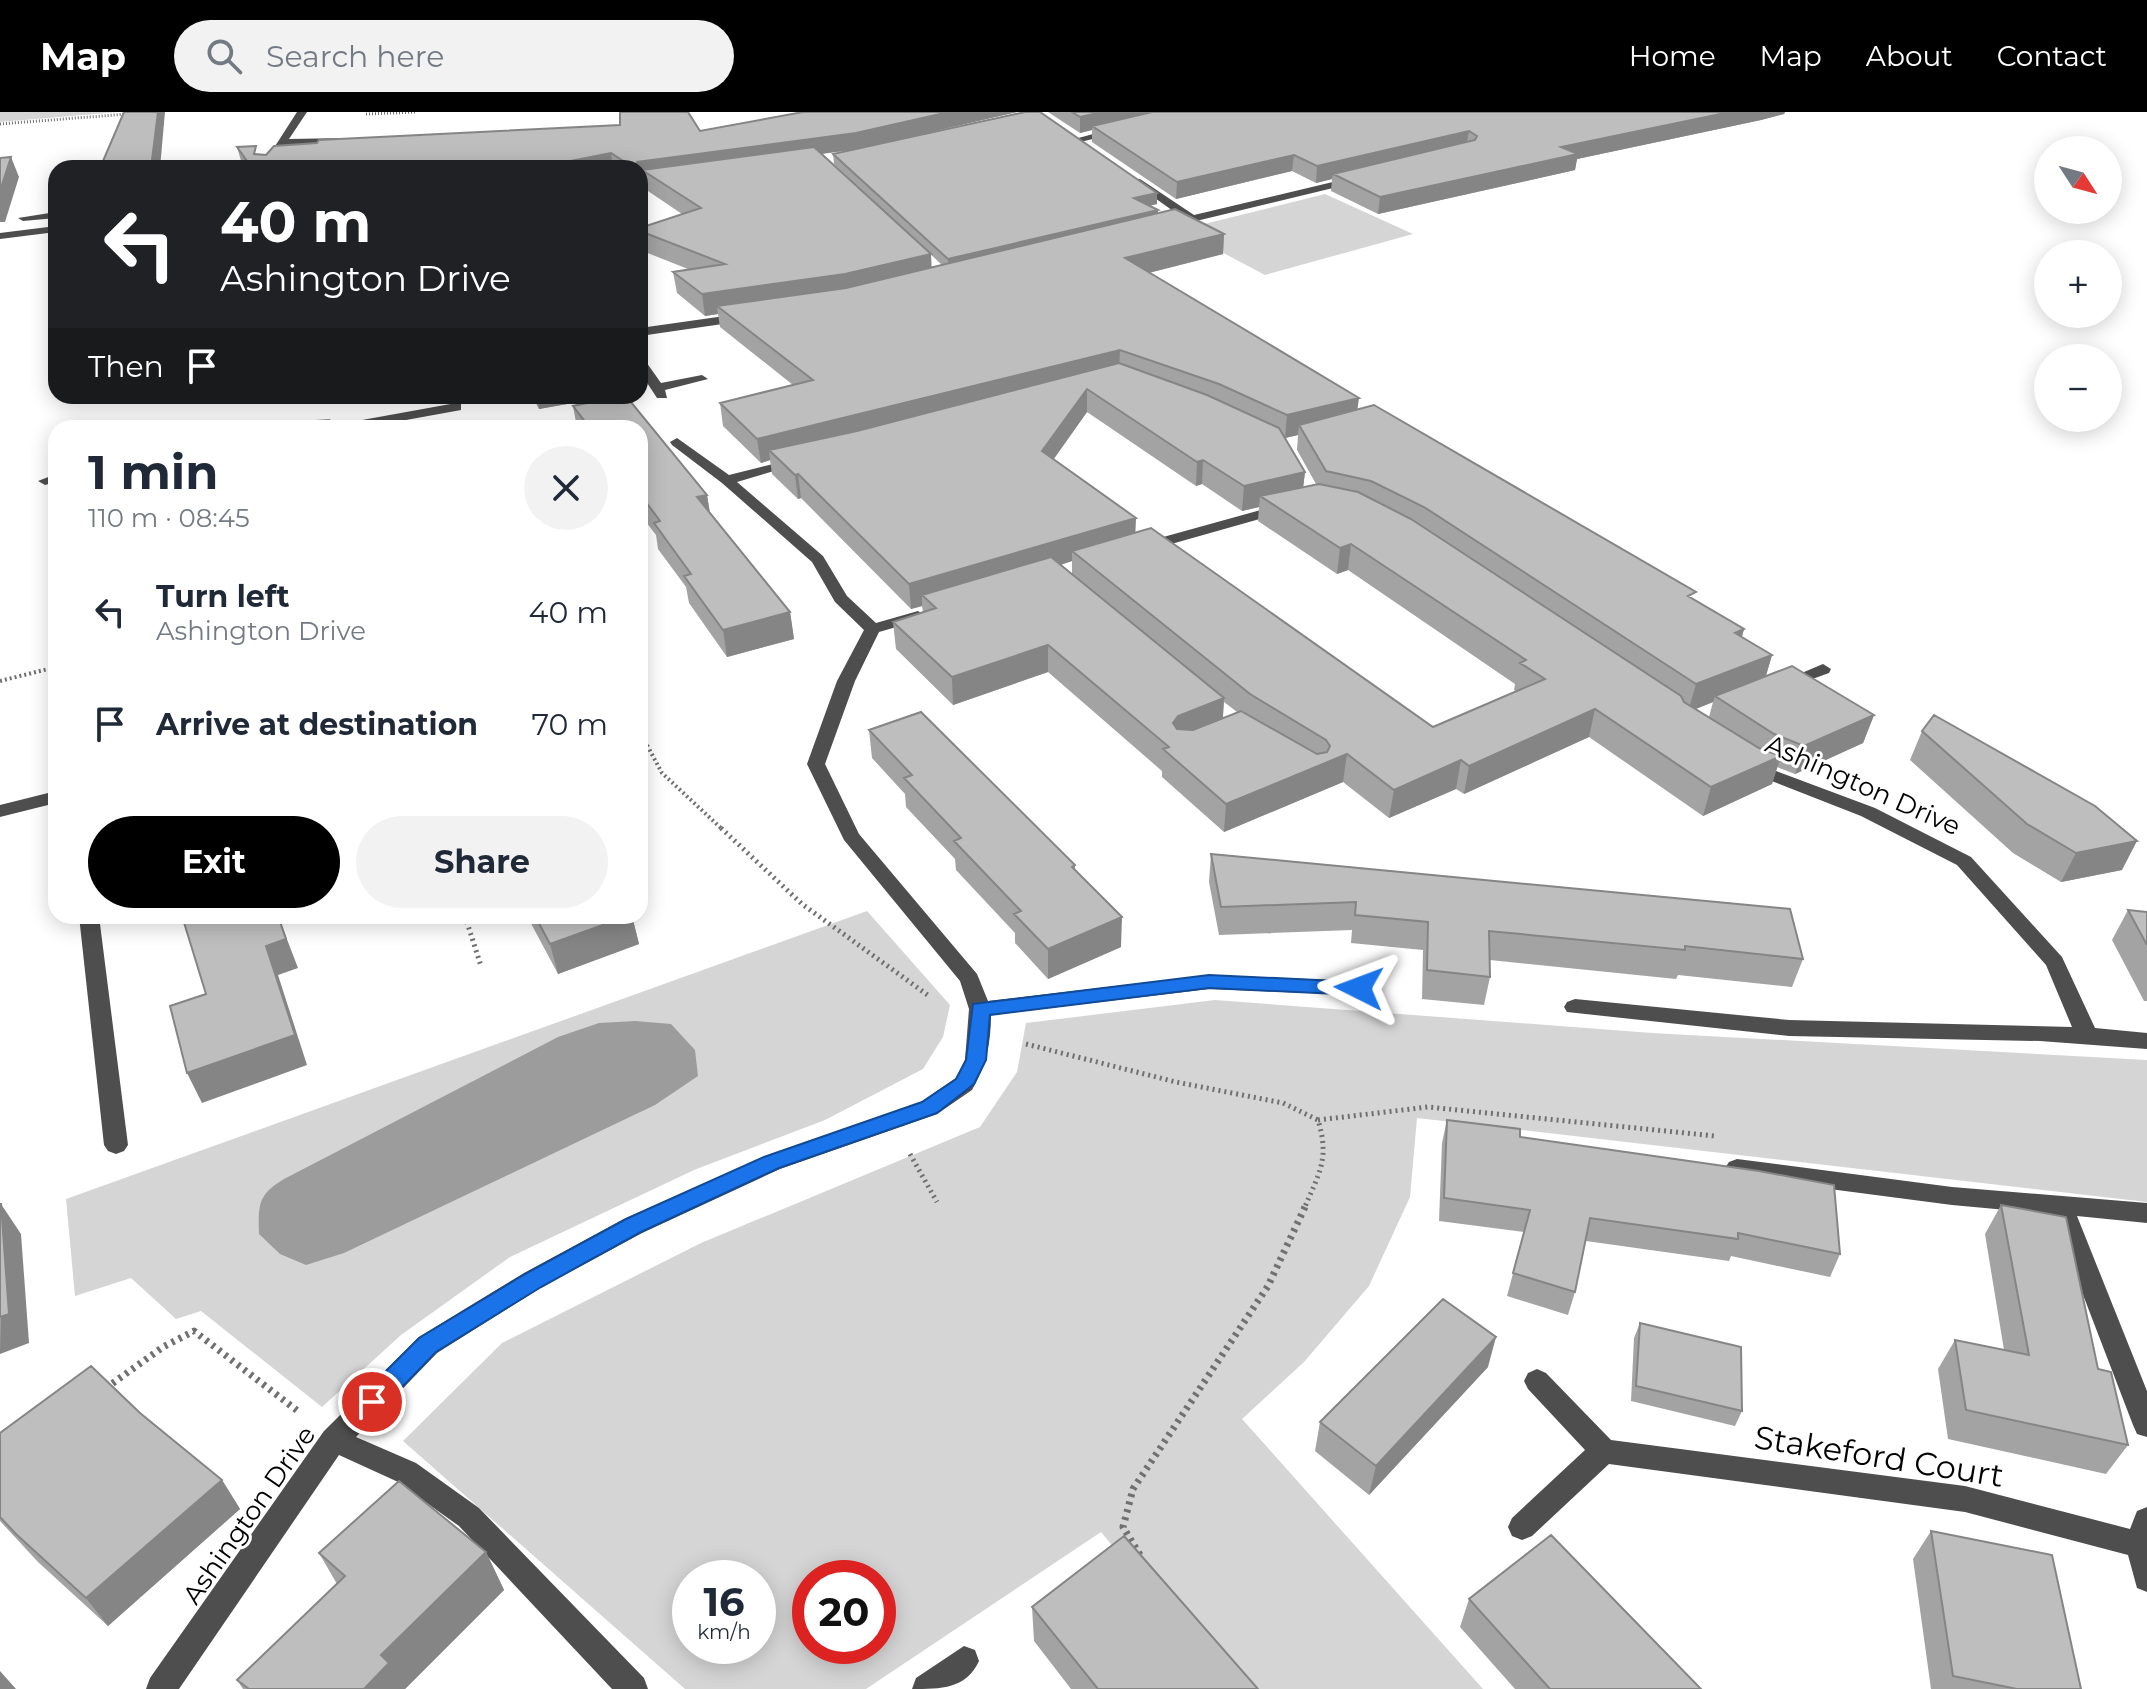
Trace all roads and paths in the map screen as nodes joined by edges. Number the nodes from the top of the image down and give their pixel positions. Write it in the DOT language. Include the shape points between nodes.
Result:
graph roads {
  1 [pos="302,112"];
  2 [pos="134,113"];
  3 [pos="0,124"];
  4 [pos="1136,126"];
  5 [pos="1063,131"];
  6 [pos="1076,140"];
  7 [pos="351,141"];
  8 [pos="285,142"];
  9 [pos="1089,148"];
  10 [pos="272,160"];
  11 [pos="1127,175"];
  12 [pos="1369,176"];
  13 [pos="48,216"];
  14 [pos="23,218"];
  15 [pos="1192,219"];
  16 [pos="1161,226"];
  17 [pos="48,230"];
  18 [pos="0,236"];
  19 [pos="758,315"];
  20 [pos="648,331"];
  21 [pos="648,374"];
  22 [pos="702,379"];
  23 [pos="453,404"];
  24 [pos="384,420"];
  25 [pos="677,442"];
  26 [pos="809,456"];
  27 [pos="727,480"];
  28 [pos="1303,504"];
  29 [pos="1125,553"];
  30 [pos="934,611"];
  31 [pos="873,629"];
  32 [pos="48,669"];
  33 [pos="1823,669"];
  34 [pos="0,681"];
  35 [pos="1768,691"];
  36 [pos="648,747"];
  37 [pos="1733,754"];
  38 [pos="48,799"];
  39 [pos="0,811"];
  40 [pos="90,924"];
  41 [pos="468,924"];
  42 [pos="481,966"];
  43 [pos="1359,988"];
  44 [pos="1575,1007"];
  45 [pos="980,1009"];
  46 [pos="980,1033"];
  47 [pos="2086,1033"];
  48 [pos="2147,1041"];
  49 [pos="877,1124"];
  50 [pos="116,1145"];
  51 [pos="1720,1166"];
  52 [pos="937,1202"];
  53 [pos="2061,1206"];
  54 [pos="2147,1213"];
  55 [pos="1537,1381"];
  56 [pos="100,1391"];
  57 [pos="2147,1425"];
  58 [pos="334,1440"];
  59 [pos="1604,1451"];
  60 [pos="1522,1527"];
  61 [pos="2144,1532"];
  62 [pos="1147,1568"];
  63 [pos="2147,1578"];
  64 [pos="964,1661"];
  65 [pos="161,1689"];
  66 [pos="633,1689"];
  67 [pos="927,1689"];
  1 -- 8 [label="street"];
  2 -- 3 [label="path"];
  4 -- 6 [label="street"];
  5 -- 6 [label="street"];
  6 -- 9 [label="street"];
  7 -- 8 [label="street"];
  8 -- 10 [label="street"];
  11 -- 15 [label="street"];
  12 -- 15 [label="street"];
  13 -- 14 [label="street"];
  15 -- 16 [label="street"];
  17 -- 18 [label="street"];
  19 -- 20 [label="street"];
  21 -- 22 [label="street" via="660,391"];
  23 -- 24 [label="street" via="456,407"];
  25 -- 27 [label="street"];
  26 -- 27 [label="street"];
  27 -- 31 [label="street" via="818,559 841,599"];
  28 -- 29 [label="street"];
  30 -- 31 [label="street"];
  31 -- 45 [label="street, Ashington Drive" via="846,681 816,764 851,836 970,979"];
  32 -- 34 [label="path"];
  33 -- 35 [label="street"];
  36 -- 46 [label="path" via="662,773 802,904"];
  37 -- 47 [label="street, Ashington Drive" via="1757,769 1868,812 1964,861 2055,962"];
  38 -- 39 [label="street"];
  40 -- 50 [label="street"];
  41 -- 42 [label="path"];
  43 -- 45 [label="street" via="1209,982"];
  44 -- 47 [label="street" via="1747,1026"];
  45 -- 46 [label="street, Ashington Drive"];
  46 -- 49 [label="street, Ashington Drive" via="976,1060 964,1084 929,1108"];
  46 -- 62 [label="path" via="1283,1103 1318,1120 1325,1158 1268,1286 1133,1489 1123,1527"];
  47 -- 48 [label="street"];
  49 -- 52 [label="path" via="911,1155"];
  49 -- 58 [label="street, Ashington Drive" via="772,1163 533,1280 428,1345"];
  51 -- 53 [label="street"];
  53 -- 54 [label="street"];
  53 -- 57 [label="street"];
  55 -- 59 [label="street"];
  56 -- 58 [label="path" via="194,1331"];
  58 -- 65 [label="street, Ashington Drive"];
  58 -- 66 [label="street" via="406,1472 469,1517"];
  59 -- 60 [label="street"];
  59 -- 61 [label="street, Stakeford Court" via="1965,1499"];
  61 -- 63 [label="street"];
  64 -- 67 [label="street"];
}
